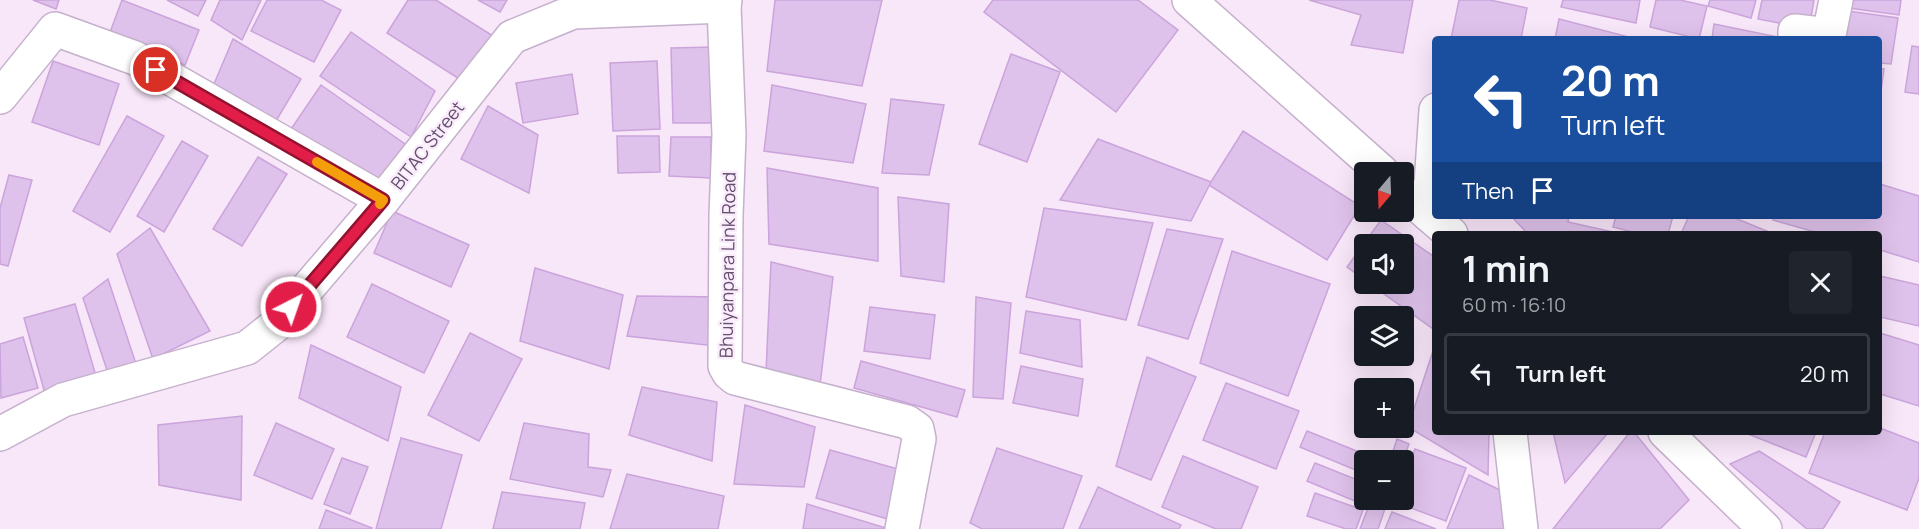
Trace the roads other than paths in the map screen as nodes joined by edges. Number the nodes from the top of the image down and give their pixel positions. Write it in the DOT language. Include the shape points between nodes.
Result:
graph roads {
  1 [pos="1189,0"];
  2 [pos="1836,0"];
  3 [pos="724,3"];
  4 [pos="566,6"];
  5 [pos="1795,36"];
  6 [pos="0,97"];
  7 [pos="1371,162"];
  8 [pos="383,200"];
  9 [pos="1414,201"];
  10 [pos="1432,217"];
  11 [pos="0,434"];
  12 [pos="1510,435"];
  13 [pos="1668,435"];
  14 [pos="902,529"];
  15 [pos="1521,529"];
  16 [pos="1765,529"];
  1 -- 7 [label="street"];
  2 -- 5 [label="street" via="1830,35 1795,31"];
  3 -- 4 [label="street, BITAC Street"];
  3 -- 14 [label="street, Bhuiyanpara Link Road" via="729,135 725,366 735,378 907,422 917,429 919,439"];
  4 -- 8 [label="street, BITAC Street" via="512,37"];
  6 -- 8 [label="street" via="55,29 135,58"];
  8 -- 11 [label="street, BITAC Street" via="276,325 247,348 63,400"];
  9 -- 10 [label="street"];
  12 -- 15 [label="street"];
  13 -- 16 [label="street"];
}
